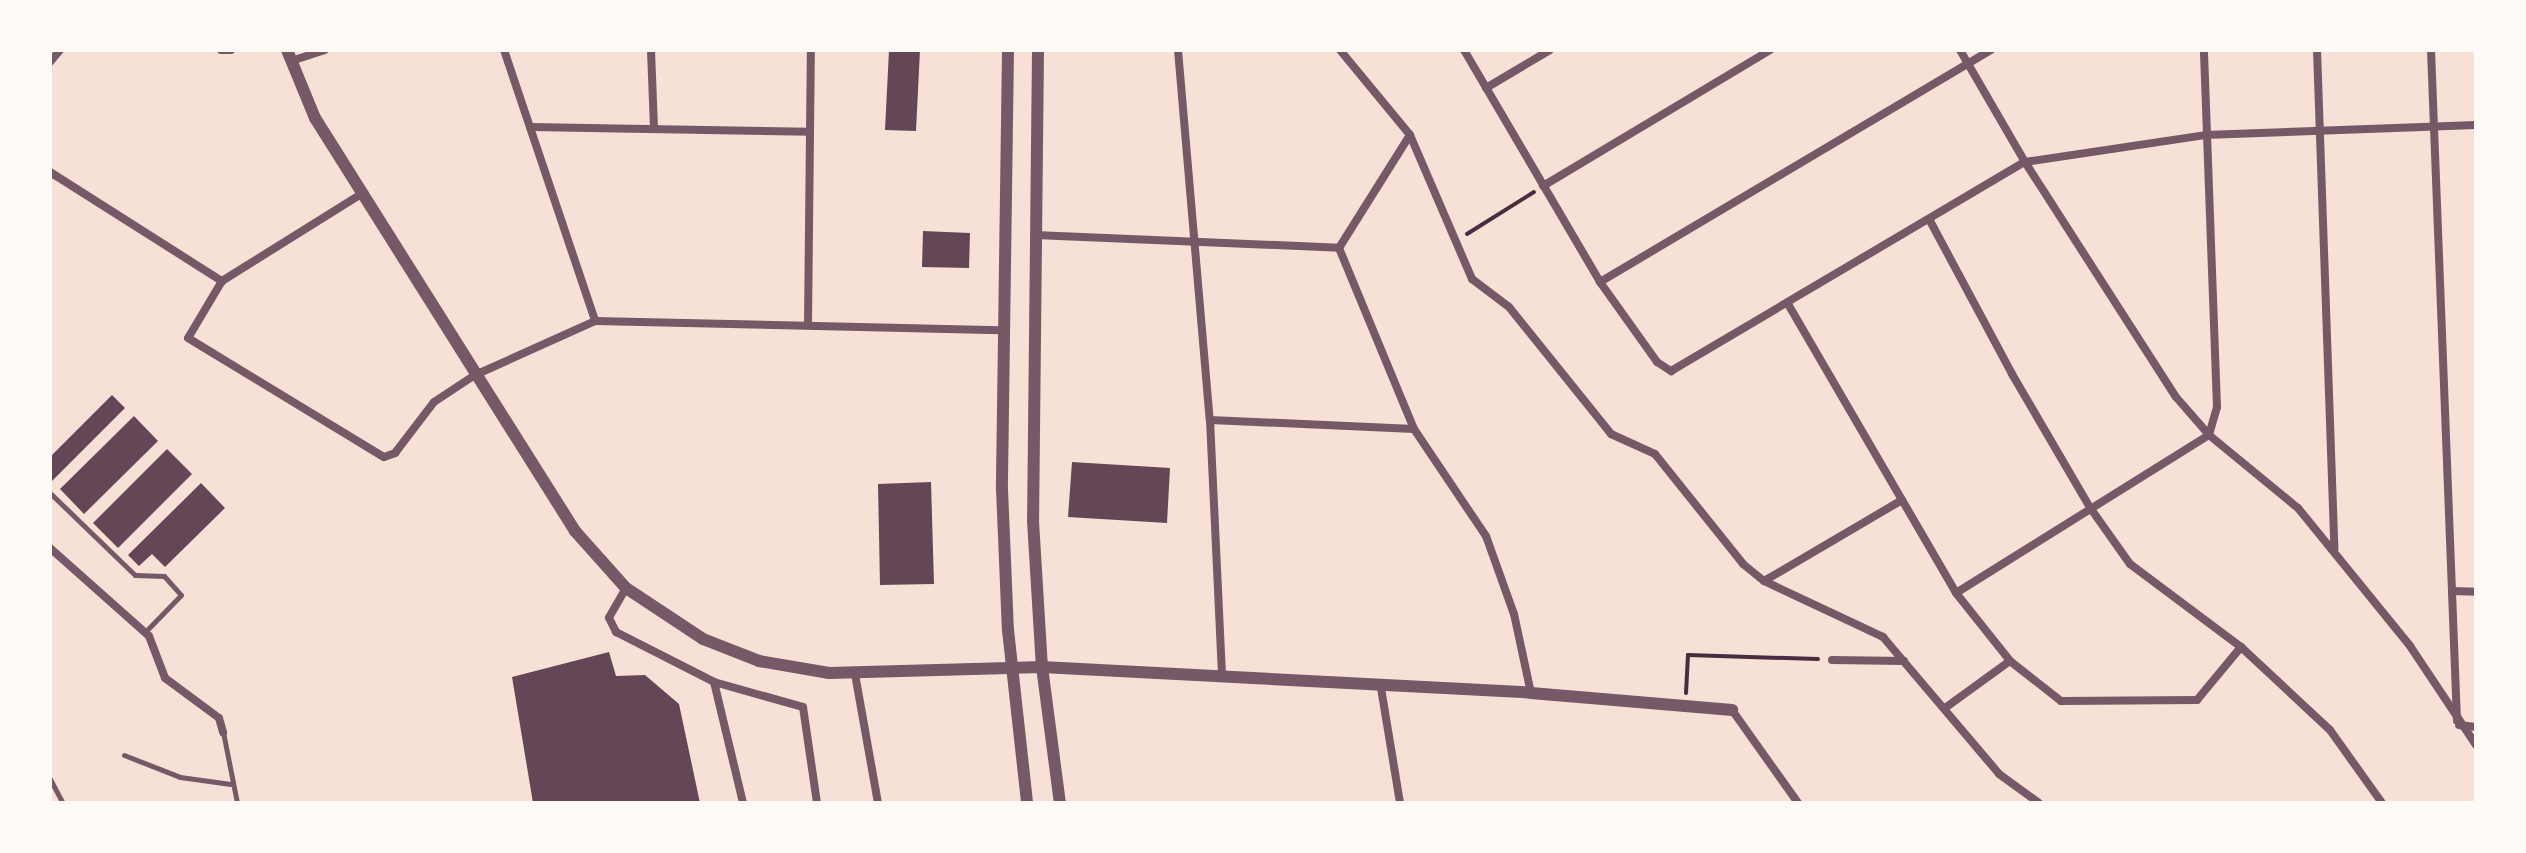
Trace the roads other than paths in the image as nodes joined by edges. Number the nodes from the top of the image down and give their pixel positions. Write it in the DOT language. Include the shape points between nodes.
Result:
graph roads {
  1 [pos="60,50"];
  2 [pos="221,50"];
  3 [pos="231,50"];
  4 [pos="324,50"];
  5 [pos="504,50"];
  6 [pos="651,50"];
  7 [pos="811,50"];
  8 [pos="1008,50"];
  9 [pos="1038,50"];
  10 [pos="1178,50"];
  11 [pos="1340,50"];
  12 [pos="1464,50"];
  13 [pos="1550,50"];
  14 [pos="1770,50"];
  15 [pos="1960,50"];
  16 [pos="1991,50"];
  17 [pos="2204,50"];
  18 [pos="2317,50"];
  19 [pos="2431,50"];
  20 [pos="289,56"];
  21 [pos="50,62"];
  22 [pos="1968,64"];
  23 [pos="1486,88"];
  24 [pos="2476,125"];
  25 [pos="2434,126"];
  26 [pos="530,127"];
  27 [pos="654,127"];
  28 [pos="2319,131"];
  29 [pos="809,132"];
  30 [pos="1410,135"];
  31 [pos="2205,135"];
  32 [pos="2025,162"];
  33 [pos="50,172"];
  34 [pos="1543,186"];
  35 [pos="361,194"];
  36 [pos="1929,219"];
  37 [pos="1035,235"];
  38 [pos="1192,241"];
  39 [pos="1339,248"];
  40 [pos="222,281"];
  41 [pos="1600,282"];
  42 [pos="1788,304"];
  43 [pos="595,321"];
  44 [pos="808,324"];
  45 [pos="1000,330"];
  46 [pos="475,375"];
  47 [pos="1210,420"];
  48 [pos="1414,429"];
  49 [pos="2209,435"];
  50 [pos="50,493"];
  51 [pos="1902,500"];
  52 [pos="2091,509"];
  53 [pos="50,548"];
  54 [pos="2334,550"];
  55 [pos="1764,581"];
  56 [pos="626,588"];
  57 [pos="2452,591"];
  58 [pos="2476,592"];
  59 [pos="1956,593"];
  60 [pos="145,632"];
  61 [pos="2241,647"];
  62 [pos="1832,660"];
  63 [pos="1904,661"];
  64 [pos="2010,661"];
  65 [pos="1012,667"];
  66 [pos="1042,667"];
  67 [pos="855,674"];
  68 [pos="1222,678"];
  69 [pos="714,682"];
  70 [pos="1381,688"];
  71 [pos="1531,693"];
  72 [pos="1945,708"];
  73 [pos="1732,710"];
  74 [pos="2458,725"];
  75 [pos="2476,727"];
  76 [pos="223,732"];
  77 [pos="2476,745"];
  78 [pos="124,755"];
  79 [pos="50,779"];
  80 [pos="231,784"];
  81 [pos="63,803"];
  82 [pos="237,803"];
  83 [pos="743,803"];
  84 [pos="817,803"];
  85 [pos="878,803"];
  86 [pos="1027,803"];
  87 [pos="1060,803"];
  88 [pos="1400,803"];
  89 [pos="1798,803"];
  90 [pos="2039,803"];
  91 [pos="2382,803"];
  1 -- 21 [label="street"];
  2 -- 3 [label="street"];
  4 -- 20 [label="street"];
  5 -- 26 [label="street"];
  6 -- 27 [label="street"];
  7 -- 29 [label="street"];
  8 -- 45 [label="street"];
  9 -- 37 [label="street"];
  10 -- 38 [label="street"];
  11 -- 30 [label="street"];
  12 -- 23 [label="street"];
  13 -- 23 [label="street"];
  14 -- 34 [label="street"];
  15 -- 22 [label="street"];
  16 -- 22 [label="street"];
  17 -- 31 [label="street"];
  18 -- 28 [label="street"];
  19 -- 25 [label="street"];
  20 -- 35 [label="street" via="315,118"];
  22 -- 32 [label="street"];
  22 -- 41 [label="street"];
  23 -- 34 [label="street"];
  24 -- 25 [label="street"];
  25 -- 28 [label="street"];
  25 -- 57 [label="street"];
  26 -- 27 [label="street"];
  26 -- 43 [label="street"];
  27 -- 29 [label="street"];
  28 -- 31 [label="street"];
  28 -- 54 [label="street"];
  29 -- 44 [label="street"];
  30 -- 39 [label="street"];
  30 -- 55 [label="street" via="1472,279 1509,307 1611,434 1655,454 1743,564"];
  31 -- 32 [label="street"];
  31 -- 49 [label="street" via="2217,407"];
  32 -- 36 [label="street"];
  32 -- 49 [label="street" via="2176,397"];
  33 -- 40 [label="street"];
  34 -- 41 [label="street"];
  35 -- 40 [label="street"];
  35 -- 46 [label="street"];
  36 -- 42 [label="street"];
  36 -- 52 [label="street"];
  37 -- 38 [label="street"];
  37 -- 66 [label="street" via="1033,521"];
  38 -- 39 [label="street"];
  38 -- 47 [label="street"];
  39 -- 48 [label="street"];
  40 -- 46 [label="street" via="188,338 375,456 395,453 434,402"];
  41 -- 42 [label="street" via="1657,362 1671,371"];
  42 -- 51 [label="street"];
  43 -- 44 [label="street"];
  43 -- 46 [label="street"];
  44 -- 45 [label="street"];
  45 -- 65 [label="street"];
  46 -- 56 [label="street" via="565,517"];
  47 -- 48 [label="street"];
  47 -- 68 [label="street"];
  48 -- 71 [label="street" via="1486,536 1514,614"];
  49 -- 52 [label="street"];
  49 -- 54 [label="street" via="2298,508"];
  50 -- 60 [label="lane" via="135,575 164,576 181,595"];
  51 -- 55 [label="street"];
  51 -- 59 [label="street"];
  52 -- 59 [label="street"];
  52 -- 61 [label="street" via="2130,564"];
  53 -- 60 [label="street"];
  54 -- 74 [label="street" via="2410,646"];
  55 -- 63 [label="street" via="1883,637"];
  56 -- 67 [label="street" via="686,630 740,655 795,669"];
  56 -- 69 [label="street" via="609,618 616,632"];
  57 -- 58 [label="street"];
  57 -- 74 [label="street"];
  59 -- 64 [label="street"];
  60 -- 76 [label="street" via="165,678 219,718"];
  61 -- 64 [label="street" via="2197,700 2061,701"];
  61 -- 91 [label="street" via="2330,730"];
  62 -- 63 [label="street"];
  63 -- 72 [label="street"];
  64 -- 72 [label="street"];
  65 -- 66 [label="street"];
  65 -- 67 [label="street"];
  65 -- 86 [label="street"];
  66 -- 68 [label="street"];
  66 -- 87 [label="street"];
  67 -- 85 [label="street"];
  68 -- 70 [label="street"];
  69 -- 83 [label="street"];
  69 -- 84 [label="street" via="803,707"];
  70 -- 71 [label="street"];
  70 -- 88 [label="street"];
  71 -- 73 [label="street"];
  72 -- 90 [label="street" via="1999,774"];
  73 -- 89 [label="street"];
  74 -- 75 [label="street"];
  74 -- 77 [label="street"];
  76 -- 80 [label="lane"];
  78 -- 80 [label="lane" via="180,777"];
  79 -- 81 [label="lane"];
  80 -- 82 [label="lane"];
}
